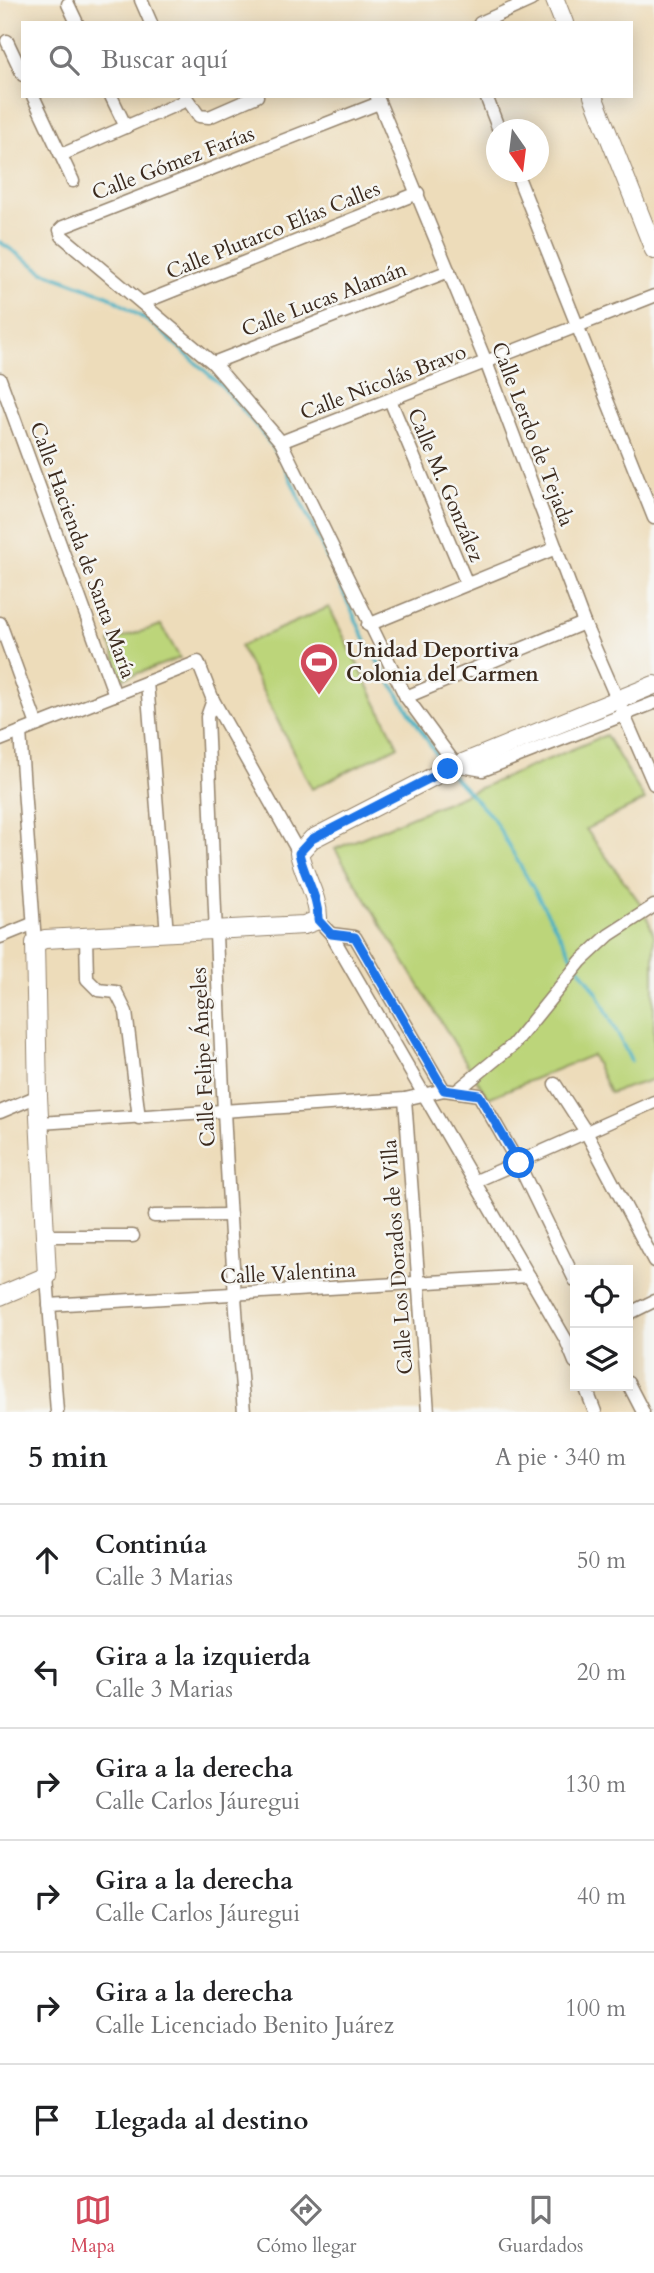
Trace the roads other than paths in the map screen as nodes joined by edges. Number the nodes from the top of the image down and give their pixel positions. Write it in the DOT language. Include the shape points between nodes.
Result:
graph roads {
  1 [pos="141,0"];
  2 [pos="531,0"];
  3 [pos="555,0"];
  4 [pos="68,4"];
  5 [pos="76,21"];
  6 [pos="150,21"];
  7 [pos="484,21"];
  8 [pos="563,21"];
  9 [pos="7,41"];
  10 [pos="21,71"];
  11 [pos="34,98"];
  12 [pos="112,98"];
  13 [pos="186,98"];
  14 [pos="252,98"];
  15 [pos="487,98"];
  16 [pos="594,98"];
  17 [pos="378,100"];
  18 [pos="495,119"];
  19 [pos="126,127"];
  20 [pos="61,155"];
  21 [pos="73,180"];
  22 [pos="520,182"];
  23 [pos="418,193"];
  24 [pos="654,250"];
  25 [pos="449,271"];
  26 [pos="654,296"];
  27 [pos="142,303"];
  28 [pos="578,326"];
  29 [pos="486,362"];
  30 [pos="213,363"];
  31 [pos="0,379"];
  32 [pos="390,400"];
  33 [pos="282,442"];
  34 [pos="654,518"];
  35 [pos="556,548"];
  36 [pos="467,584"];
  37 [pos="0,623"];
  38 [pos="584,624"];
  39 [pos="368,625"];
  40 [pos="147,682"];
  41 [pos="654,685"];
  42 [pos="115,695"];
  43 [pos="406,697"];
  44 [pos="213,700"];
  45 [pos="654,703"];
  46 [pos="621,707"];
  47 [pos="37,725"];
  48 [pos="20,733"];
  49 [pos="0,740"];
  50 [pos="452,767"];
  51 [pos="654,784"];
  52 [pos="299,853"];
  53 [pos="652,908"];
  54 [pos="318,920"];
  55 [pos="32,924"];
  56 [pos="654,924"];
  57 [pos="216,931"];
  58 [pos="167,934"];
  59 [pos="331,934"];
  60 [pos="0,937"];
  61 [pos="86,937"];
  62 [pos="35,943"];
  63 [pos="555,1084"];
  64 [pos="444,1090"];
  65 [pos="458,1090"];
  66 [pos="424,1095"];
  67 [pos="38,1096"];
  68 [pos="405,1099"];
  69 [pos="653,1104"];
  70 [pos="0,1112"];
  71 [pos="225,1112"];
  72 [pos="139,1118"];
  73 [pos="40,1123"];
  74 [pos="586,1132"];
  75 [pos="519,1163"];
  76 [pos="476,1181"];
  77 [pos="230,1215"];
  78 [pos="155,1216"];
  79 [pos="45,1236"];
  80 [pos="134,1236"];
  81 [pos="654,1261"];
  82 [pos="570,1270"];
  83 [pos="47,1276"];
  84 [pos="529,1276"];
  85 [pos="419,1284"];
  86 [pos="234,1295"];
  87 [pos="0,1296"];
  88 [pos="654,1301"];
  89 [pos="49,1306"];
  90 [pos="633,1312"];
  91 [pos="570,1338"];
  92 [pos="587,1391"];
  93 [pos="632,1391"];
  94 [pos="57,1412"];
  95 [pos="244,1412"];
  96 [pos="428,1412"];
  97 [pos="596,1412"];
  98 [pos="643,1412"];
  1 -- 6 [label="street"];
  2 -- 7 [label="street"];
  3 -- 8 [label="street"];
  4 -- 5 [label="street"];
  9 -- 10 [label="street"];
  11 -- 20 [label="street"];
  12 -- 19 [label="street"];
  13 -- 14 [label="street" via="199,116 209,117"];
  13 -- 19 [label="street"];
  15 -- 18 [label="street"];
  16 -- 24 [label="street"];
  17 -- 23 [label="street, Calle Lerdo de Tejada"];
  17 -- 27 [label="street, Calle Gómez Farías" via="60,230"];
  19 -- 20 [label="street"];
  20 -- 21 [label="street"];
  22 -- 28 [label="street"];
  23 -- 25 [label="street, Calle Lerdo de Tejada"];
  23 -- 27 [label="street, Calle Plutarco Elías Calles"];
  25 -- 29 [label="street, Calle Lerdo de Tejada"];
  25 -- 30 [label="street, Calle Lucas Alamán"];
  26 -- 28 [label="street, Calle Nicolás Bravo"];
  27 -- 30 [label="street"];
  28 -- 29 [label="street, Calle Nicolás Bravo"];
  28 -- 34 [label="street"];
  29 -- 32 [label="street, Calle Nicolás Bravo"];
  29 -- 35 [label="street, Calle Lerdo de Tejada"];
  30 -- 33 [label="street"];
  31 -- 42 [label="street, Calle Hacienda de Santa María"];
  32 -- 33 [label="street, Calle Nicolás Bravo"];
  32 -- 36 [label="street, Calle M. González"];
  33 -- 39 [label="street"];
  35 -- 36 [label="street"];
  35 -- 38 [label="street, Calle Lerdo de Tejada"];
  36 -- 39 [label="street"];
  37 -- 47 [label="street"];
  38 -- 43 [label="street"];
  38 -- 46 [label="street, Calle Lerdo de Tejada"];
  39 -- 43 [label="street"];
  40 -- 42 [label="street"];
  40 -- 44 [label="street" via="198,662"];
  40 -- 58 [label="street"];
  41 -- 46 [label="street"];
  42 -- 47 [label="street"];
  43 -- 50 [label="street"];
  44 -- 52 [label="street"];
  44 -- 57 [label="street, Calle Felipe Ángeles" via="207,717"];
  45 -- 46 [label="street"];
  46 -- 50 [label="street"];
  46 -- 51 [label="street, Calle Lerdo de Tejada"];
  47 -- 48 [label="street"];
  48 -- 49 [label="street"];
  48 -- 55 [label="street"];
  50 -- 52 [label="street" via="312,839"];
  52 -- 54 [label="street" via="318,904"];
  53 -- 56 [label="street"];
  53 -- 65 [label="street" via="609,934 581,961 513,1045"];
  54 -- 57 [label="street"];
  54 -- 59 [label="street"];
  55 -- 60 [label="street"];
  55 -- 62 [label="street"];
  57 -- 58 [label="street"];
  57 -- 71 [label="street, Calle Felipe Ángeles"];
  58 -- 61 [label="street"];
  59 -- 64 [label="street" via="355,937"];
  59 -- 66 [label="street"];
  61 -- 62 [label="street"];
  61 -- 72 [label="street" via="87,979 98,990 116,992 126,1012"];
  62 -- 67 [label="street"];
  63 -- 74 [label="street"];
  64 -- 65 [label="street"];
  64 -- 66 [label="street"];
  65 -- 75 [label="street" via="479,1095"];
  66 -- 68 [label="street"];
  66 -- 76 [label="street"];
  67 -- 70 [label="street"];
  67 -- 73 [label="street"];
  68 -- 71 [label="street"];
  68 -- 85 [label="street, Calle Los Dorados de Villa"];
  69 -- 74 [label="street"];
  71 -- 72 [label="street"];
  71 -- 77 [label="street, Calle Felipe Ángeles"];
  72 -- 73 [label="street"];
  73 -- 79 [label="street"];
  74 -- 75 [label="street"];
  74 -- 81 [label="street"];
  75 -- 76 [label="street"];
  75 -- 82 [label="street"];
  76 -- 84 [label="street"];
  77 -- 78 [label="street"];
  77 -- 86 [label="street, Calle Felipe Ángeles"];
  79 -- 80 [label="street"];
  79 -- 83 [label="street"];
  83 -- 87 [label="street"];
  83 -- 89 [label="street"];
  84 -- 85 [label="street, Calle Valentina"];
  84 -- 91 [label="street"];
  85 -- 86 [label="street, Calle Valentina"];
  85 -- 96 [label="street, Calle Los Dorados de Villa"];
  86 -- 89 [label="street, Calle Valentina"];
  86 -- 95 [label="street, Calle Felipe Ángeles"];
  88 -- 90 [label="street"];
  89 -- 94 [label="street"];
  92 -- 97 [label="street"];
  93 -- 98 [label="street"];
}
